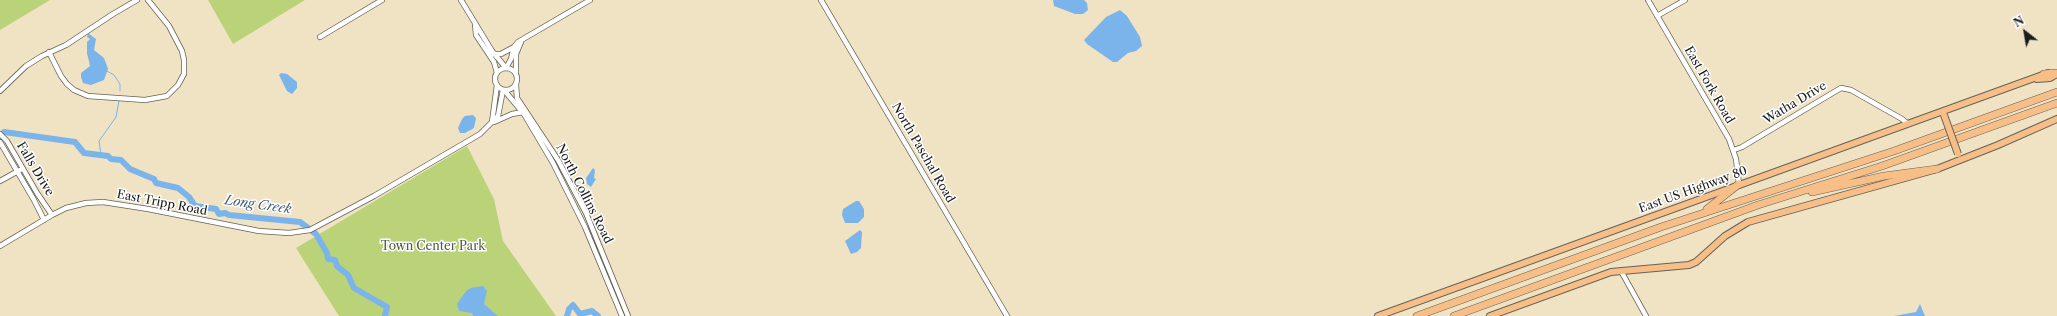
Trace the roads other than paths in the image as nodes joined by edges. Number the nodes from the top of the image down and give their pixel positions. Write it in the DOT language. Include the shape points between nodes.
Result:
graph roads {
  1 [pos="137,0"];
  2 [pos="148,0"];
  3 [pos="382,0"];
  4 [pos="461,0"];
  5 [pos="590,0"];
  6 [pos="821,0"];
  7 [pos="1648,0"];
  8 [pos="1685,0"];
  9 [pos="1657,16"];
  10 [pos="475,24"];
  11 [pos="320,37"];
  12 [pos="525,38"];
  13 [pos="514,47"];
  14 [pos="49,52"];
  15 [pos="494,54"];
  16 [pos="506,68"];
  17 [pos="2057,70"];
  18 [pos="497,73"];
  19 [pos="2044,74"];
  20 [pos="2057,74"];
  21 [pos="517,75"];
  22 [pos="2016,84"];
  23 [pos="497,85"];
  24 [pos="516,85"];
  25 [pos="504,90"];
  26 [pos="0,91"];
  27 [pos="2057,92"];
  28 [pos="2057,103"];
  29 [pos="523,112"];
  30 [pos="1944,113"];
  31 [pos="2057,119"];
  32 [pos="492,122"];
  33 [pos="1908,124"];
  34 [pos="0,134"];
  35 [pos="544,141"];
  36 [pos="0,142"];
  37 [pos="1734,150"];
  38 [pos="1961,161"];
  39 [pos="23,168"];
  40 [pos="1937,169"];
  41 [pos="18,171"];
  42 [pos="560,171"];
  43 [pos="0,181"];
  44 [pos="1738,184"];
  45 [pos="1758,205"];
  46 [pos="52,215"];
  47 [pos="44,220"];
  48 [pos="1680,221"];
  49 [pos="597,240"];
  50 [pos="592,243"];
  51 [pos="0,246"];
  52 [pos="1621,271"];
  53 [pos="625,316"];
  54 [pos="1007,316"];
  55 [pos="1378,316"];
  56 [pos="1417,316"];
  57 [pos="1454,316"];
  58 [pos="1490,316"];
  59 [pos="1646,316"];
  1 -- 14 [label="street" via="66,45"];
  2 -- 14 [label="street" via="169,26 184,60 184,74 178,85 166,96 145,100 88,96 67,84 60,76"];
  3 -- 11 [label="street"];
  4 -- 10 [label="street"];
  5 -- 12 [label="street"];
  6 -- 54 [label="street, North Paschal Road"];
  7 -- 9 [label="street, East Fork Road"];
  8 -- 9 [label="street"];
  9 -- 37 [label="street, East Fork Road"];
  10 -- 15 [label="street"];
  10 -- 18 [label="street" via="476,35 494,62"];
  12 -- 13 [label="street"];
  12 -- 21 [label="street" via="519,44 516,54"];
  13 -- 15 [label="street" via="501,54"];
  13 -- 16 [label="street"];
  14 -- 26 [label="street" via="26,66"];
  15 -- 16 [label="street"];
  16 -- 18 [label="street"];
  16 -- 21 [label="street"];
  17 -- 19 [label="main road, East US Highway 80"];
  18 -- 23 [label="street"];
  19 -- 20 [label="highway"];
  19 -- 22 [label="main road, East US Highway 80"];
  20 -- 22 [label="main road, East US Highway 80" via="2050,78"];
  21 -- 24 [label="street"];
  22 -- 30 [label="main road, East US Highway 80"];
  23 -- 25 [label="street"];
  23 -- 32 [label="street"];
  24 -- 25 [label="street" via="511,90"];
  24 -- 35 [label="street, North Collins Road" via="516,95"];
  25 -- 29 [label="street, North Collins Road"];
  25 -- 32 [label="street, East Tripp Road" via="500,95 499,111"];
  27 -- 48 [label="highway" via="1894,151"];
  28 -- 45 [label="highway" via="1882,166"];
  29 -- 32 [label="street"];
  29 -- 35 [label="street, North Collins Road"];
  30 -- 33 [label="main road, East US Highway 80"];
  30 -- 38 [label="main road, bridge"];
  31 -- 38 [label="main road"];
  32 -- 46 [label="street, East Tripp Road" via="480,134 317,228 303,232 259,231 103,202 86,202"];
  33 -- 37 [label="street, Watha Drive" via="1850,90 1841,88"];
  33 -- 44 [label="main road, East US Highway 80"];
  34 -- 39 [label="street, Falls Drive"];
  35 -- 42 [label="street, North Collins Road"];
  36 -- 41 [label="street, Falls Drive"];
  37 -- 44 [label="street, East Fork Road"];
  38 -- 40 [label="main road"];
  39 -- 41 [label="street"];
  39 -- 46 [label="street, Falls Drive"];
  40 -- 45 [label="highway" via="1884,176"];
  40 -- 52 [label="main road" via="1748,222 1725,236 1696,262 1688,265"];
  41 -- 43 [label="street"];
  41 -- 47 [label="street, Falls Drive"];
  42 -- 49 [label="street, North Collins Road"];
  42 -- 50 [label="street, North Collins Road"];
  44 -- 48 [label="highway" via="1716,204"];
  44 -- 55 [label="main road, East US Highway 80" via="1564,250"];
  45 -- 57 [label="highway"];
  46 -- 47 [label="street, East Tripp Road"];
  47 -- 51 [label="street, East Tripp Road"];
  48 -- 56 [label="highway"];
  49 -- 50 [label="street"];
  49 -- 53 [label="street, North Collins Road"];
  50 -- 53 [label="street, North Collins Road"];
  52 -- 58 [label="main road" via="1601,275"];
  52 -- 59 [label="street"];
}
